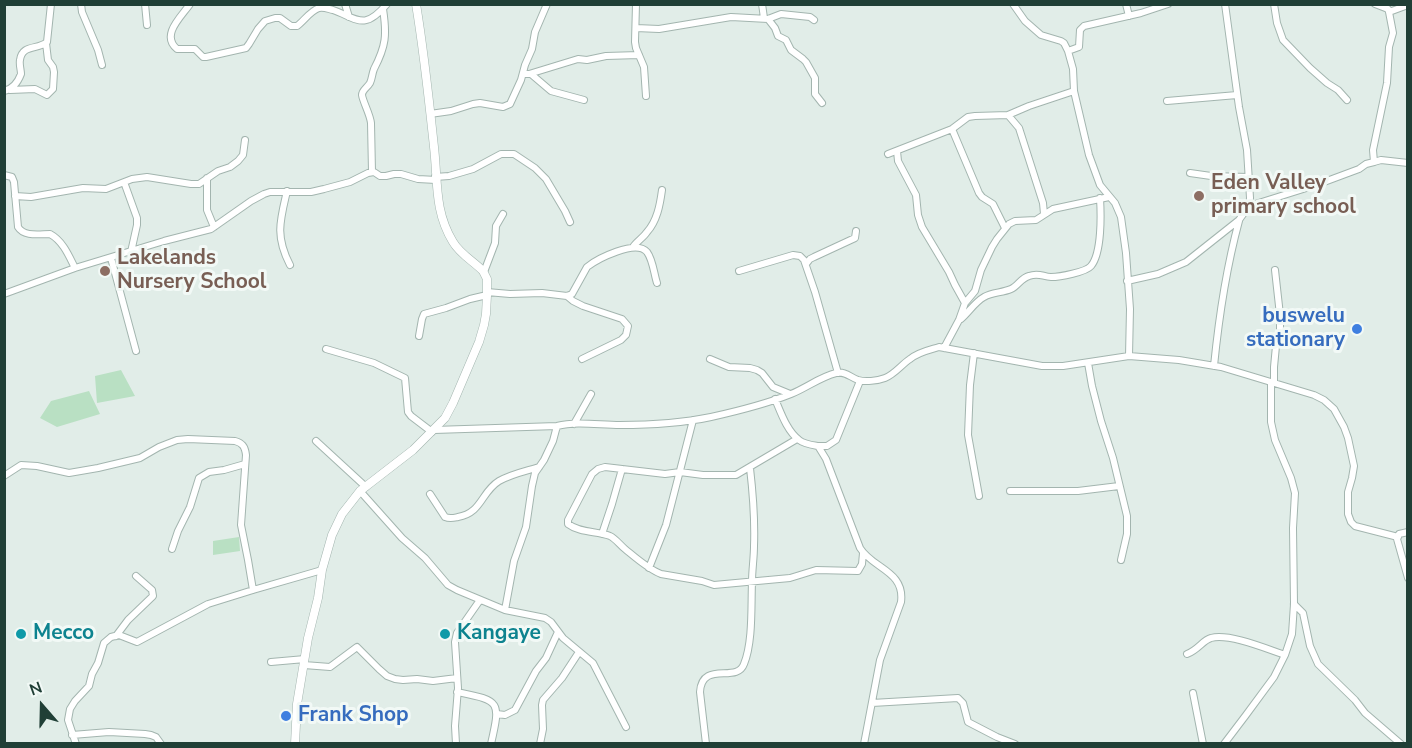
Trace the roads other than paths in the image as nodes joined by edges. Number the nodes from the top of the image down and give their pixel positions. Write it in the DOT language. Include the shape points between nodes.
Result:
graph roads {
  1 [pos="51,4"];
  2 [pos="81,4"];
  3 [pos="145,4"];
  4 [pos="190,4"];
  5 [pos="345,4"];
  6 [pos="416,4"];
  7 [pos="548,4"];
  8 [pos="636,4"];
  9 [pos="762,4"];
  10 [pos="1013,4"];
  11 [pos="1126,4"];
  12 [pos="1168,4"];
  13 [pos="1225,4"];
  14 [pos="1275,4"];
  15 [pos="1375,4"];
  16 [pos="1407,5"];
  17 [pos="385,7"];
  18 [pos="1389,12"];
  19 [pos="1129,15"];
  20 [pos="349,17"];
  21 [pos="766,19"];
  22 [pos="814,20"];
  23 [pos="147,25"];
  24 [pos="636,28"];
  25 [pos="46,43"];
  26 [pos="1068,51"];
  27 [pos="639,56"];
  28 [pos="102,65"];
  29 [pos="523,74"];
  30 [pos="531,74"];
  31 [pos="7,91"];
  32 [pos="1074,91"];
  33 [pos="1238,95"];
  34 [pos="646,96"];
  35 [pos="584,100"];
  36 [pos="1347,100"];
  37 [pos="1167,101"];
  38 [pos="822,103"];
  39 [pos="430,114"];
  40 [pos="1008,115"];
  41 [pos="952,129"];
  42 [pos="244,140"];
  43 [pos="897,151"];
  44 [pos="888,154"];
  45 [pos="1374,162"];
  46 [pos="1407,163"];
  47 [pos="372,172"];
  48 [pos="1190,173"];
  49 [pos="4,175"];
  50 [pos="1248,177"];
  51 [pos="207,178"];
  52 [pos="435,179"];
  53 [pos="124,182"];
  54 [pos="662,190"];
  55 [pos="287,191"];
  56 [pos="15,196"];
  57 [pos="1109,197"];
  58 [pos="1100,198"];
  59 [pos="1043,202"];
  60 [pos="1249,206"];
  61 [pos="1053,209"];
  62 [pos="503,214"];
  63 [pos="1044,214"];
  64 [pos="1239,220"];
  65 [pos="570,222"];
  66 [pos="214,227"];
  67 [pos="1005,228"];
  68 [pos="856,231"];
  69 [pos="633,247"];
  70 [pos="131,252"];
  71 [pos="111,258"];
  72 [pos="806,264"];
  73 [pos="290,265"];
  74 [pos="75,268"];
  75 [pos="1275,270"];
  76 [pos="739,271"];
  77 [pos="484,272"];
  78 [pos="1127,281"];
  79 [pos="657,283"];
  80 [pos="4,294"];
  81 [pos="487,294"];
  82 [pos="567,296"];
  83 [pos="965,303"];
  84 [pos="959,320"];
  85 [pos="419,336"];
  86 [pos="945,348"];
  87 [pos="326,349"];
  88 [pos="136,351"];
  89 [pos="974,353"];
  90 [pos="1129,356"];
  91 [pos="582,359"];
  92 [pos="710,359"];
  93 [pos="1089,363"];
  94 [pos="1214,366"];
  95 [pos="838,373"];
  96 [pos="860,381"];
  97 [pos="1273,383"];
  98 [pos="591,394"];
  99 [pos="791,394"];
  100 [pos="775,399"];
  101 [pos="693,420"];
  102 [pos="574,424"];
  103 [pos="557,426"];
  104 [pos="433,431"];
  105 [pos="797,439"];
  106 [pos="316,441"];
  107 [pos="818,446"];
  108 [pos="245,464"];
  109 [pos="539,467"];
  110 [pos="750,468"];
  111 [pos="622,469"];
  112 [pos="680,472"];
  113 [pos="4,476"];
  114 [pos="1119,486"];
  115 [pos="363,489"];
  116 [pos="1010,490"];
  117 [pos="430,494"];
  118 [pos="979,496"];
  119 [pos="1407,532"];
  120 [pos="602,534"];
  121 [pos="1398,537"];
  122 [pos="172,549"];
  123 [pos="863,554"];
  124 [pos="1121,560"];
  125 [pos="649,568"];
  126 [pos="322,570"];
  127 [pos="136,576"];
  128 [pos="1407,578"];
  129 [pos="752,581"];
  130 [pos="253,590"];
  131 [pos="480,600"];
  132 [pos="1294,604"];
  133 [pos="505,610"];
  134 [pos="558,632"];
  135 [pos="116,636"];
  136 [pos="579,652"];
  137 [pos="1187,654"];
  138 [pos="1285,655"];
  139 [pos="271,662"];
  140 [pos="305,662"];
  141 [pos="458,678"];
  142 [pos="457,692"];
  143 [pos="1193,693"];
  144 [pos="872,703"];
  145 [pos="497,714"];
  146 [pos="626,727"];
  147 [pos="72,735"];
  148 [pos="76,744"];
  149 [pos="161,744"];
  150 [pos="295,744"];
  151 [pos="456,744"];
  152 [pos="492,744"];
  153 [pos="540,744"];
  154 [pos="706,744"];
  155 [pos="864,744"];
  156 [pos="1015,744"];
  157 [pos="1203,744"];
  158 [pos="1224,744"];
  159 [pos="1401,744"];
  1 -- 25 [label="street"];
  2 -- 28 [label="street"];
  3 -- 23 [label="street"];
  4 -- 20 [label="street" via="173,26 172,44 177,49 195,49 203,57 246,48 261,25 270,19 280,18 297,26 321,8"];
  5 -- 20 [label="street"];
  6 -- 39 [label="street"];
  7 -- 29 [label="street"];
  8 -- 24 [label="street"];
  9 -- 21 [label="street"];
  10 -- 26 [label="street" via="1041,35 1061,41"];
  11 -- 19 [label="street"];
  12 -- 19 [label="street"];
  13 -- 33 [label="street"];
  14 -- 36 [label="street" via="1283,40"];
  15 -- 18 [label="street"];
  16 -- 18 [label="street"];
  17 -- 20 [label="street" via="367,20"];
  17 -- 47 [label="street" via="384,48 362,96 370,117"];
  18 -- 45 [label="street" via="1393,33"];
  19 -- 26 [label="street" via="1084,26 1080,30 1080,46"];
  21 -- 22 [label="street" via="781,14"];
  21 -- 24 [label="street" via="731,17 659,29"];
  21 -- 38 [label="street" via="791,50 804,59 815,78 814,94"];
  24 -- 27 [label="street"];
  25 -- 31 [label="street" via="24,51 19,63 21,74"];
  25 -- 31 [label="street" via="54,72 53,90 47,95 35,89"];
  26 -- 32 [label="street"];
  27 -- 30 [label="street" via="578,59"];
  27 -- 34 [label="street" via="644,67"];
  29 -- 30 [label="street"];
  29 -- 39 [label="street" via="507,106 480,103"];
  30 -- 35 [label="street" via="551,91"];
  32 -- 40 [label="street"];
  32 -- 57 [label="street" via="1089,155"];
  33 -- 37 [label="street"];
  33 -- 50 [label="street"];
  39 -- 52 [label="street"];
  40 -- 41 [label="street" via="968,117"];
  40 -- 59 [label="street" via="1019,128"];
  41 -- 43 [label="street"];
  41 -- 67 [label="street" via="978,193 993,204"];
  42 -- 51 [label="street" via="243,155 238,161"];
  43 -- 44 [label="street"];
  43 -- 83 [label="street" via="898,161 916,195 922,227"];
  45 -- 46 [label="street"];
  45 -- 60 [label="street" via="1316,186"];
  47 -- 52 [label="street" via="380,176 400,174"];
  47 -- 55 [label="street" via="311,192"];
  48 -- 50 [label="street"];
  49 -- 56 [label="street" via="13,179"];
  50 -- 60 [label="street"];
  51 -- 53 [label="street" via="199,184 147,177"];
  51 -- 66 [label="street" via="207,210"];
  52 -- 65 [label="street" via="473,169 501,153 514,154 546,179"];
  52 -- 77 [label="street" via="438,206 453,241"];
  53 -- 56 [label="street" via="106,189"];
  53 -- 70 [label="street" via="137,218"];
  54 -- 69 [label="street" via="653,225"];
  55 -- 66 [label="street" via="264,194"];
  55 -- 73 [label="street" via="279,236"];
  56 -- 74 [label="street" via="20,231 54,236"];
  57 -- 58 [label="street"];
  57 -- 78 [label="street" via="1121,218"];
  58 -- 61 [label="street"];
  58 -- 84 [label="street" via="1101,233 1089,268 1052,277 1030,275 1010,290 985,296"];
  59 -- 61 [label="street"];
  59 -- 63 [label="street"];
  60 -- 64 [label="street"];
  61 -- 63 [label="street"];
  62 -- 77 [label="street"];
  63 -- 67 [label="street" via="1036,220 1015,221"];
  64 -- 78 [label="street" via="1186,262"];
  64 -- 94 [label="street" via="1225,280"];
  66 -- 70 [label="street"];
  67 -- 83 [label="street" via="981,270 975,291"];
  68 -- 72 [label="street" via="855,238"];
  69 -- 79 [label="street" via="646,251"];
  69 -- 82 [label="street" via="590,264"];
  70 -- 71 [label="street"];
  71 -- 74 [label="street"];
  71 -- 88 [label="street"];
  72 -- 76 [label="street" via="800,256 793,255"];
  72 -- 95 [label="street"];
  74 -- 80 [label="street"];
  75 -- 97 [label="street" via="1280,335"];
  77 -- 81 [label="street"];
  78 -- 90 [label="street" via="1131,318"];
  81 -- 82 [label="street"];
  81 -- 85 [label="street" via="424,314"];
  81 -- 104 [label="street" via="479,342 453,403"];
  82 -- 91 [label="street" via="573,302 622,319 628,326 621,340"];
  83 -- 84 [label="street"];
  84 -- 86 [label="street"];
  86 -- 89 [label="street"];
  86 -- 96 [label="street" via="915,355 883,379"];
  87 -- 104 [label="street" via="374,363 405,378 408,412"];
  89 -- 93 [label="street" via="1042,366"];
  89 -- 118 [label="street" via="968,435"];
  90 -- 93 [label="street"];
  90 -- 94 [label="street"];
  92 -- 99 [label="street" via="757,370 773,387"];
  93 -- 114 [label="street"];
  94 -- 97 [label="street"];
  95 -- 96 [label="street"];
  95 -- 99 [label="street"];
  96 -- 107 [label="street" via="836,440"];
  97 -- 121 [label="street" via="1314,395 1334,409 1344,428 1354,466 1348,492 1350,522"];
  97 -- 132 [label="street" via="1271,422 1294,494"];
  98 -- 102 [label="street"];
  99 -- 100 [label="street"];
  100 -- 101 [label="street"];
  100 -- 105 [label="street" via="783,420"];
  101 -- 102 [label="street"];
  101 -- 112 [label="street"];
  102 -- 103 [label="street"];
  103 -- 104 [label="street"];
  103 -- 109 [label="street"];
  104 -- 115 [label="street"];
  105 -- 107 [label="street"];
  105 -- 110 [label="street"];
  106 -- 115 [label="street"];
  107 -- 123 [label="street"];
  108 -- 113 [label="street" via="246,451 241,442 188,439 159,447 140,458 98,468 69,473 21,465"];
  108 -- 122 [label="street" via="199,478"];
  108 -- 130 [label="street" via="241,525"];
  109 -- 117 [label="street" via="501,479 475,510 463,516 445,517"];
  109 -- 133 [label="street"];
  110 -- 112 [label="street" via="736,475"];
  110 -- 129 [label="street" via="754,523"];
  111 -- 112 [label="street"];
  111 -- 120 [label="street"];
  111 -- 120 [label="street" via="604,467 592,474 568,520 572,527"];
  112 -- 125 [label="street"];
  114 -- 116 [label="street" via="1078,491"];
  114 -- 124 [label="street" via="1127,516"];
  115 -- 126 [label="street" via="342,514"];
  115 -- 131 [label="street" via="447,585"];
  119 -- 121 [label="street"];
  120 -- 125 [label="street"];
  121 -- 128 [label="street"];
  123 -- 129 [label="street" via="858,571 816,570 790,578"];
  123 -- 144 [label="street" via="891,574 902,594 880,660"];
  125 -- 129 [label="street" via="714,585"];
  126 -- 130 [label="street"];
  126 -- 140 [label="street"];
  127 -- 135 [label="street" via="152,590 153,596"];
  129 -- 154 [label="street" via="743,668 708,675 701,684"];
  130 -- 135 [label="street" via="208,604 137,642"];
  131 -- 133 [label="street"];
  131 -- 141 [label="street" via="457,633"];
  132 -- 138 [label="street" via="1292,634"];
  132 -- 159 [label="street" via="1304,613 1318,664"];
  133 -- 134 [label="street" via="545,618"];
  134 -- 136 [label="street"];
  134 -- 145 [label="street" via="515,710"];
  135 -- 147 [label="street" via="104,643 89,686 70,709"];
  136 -- 146 [label="street" via="593,663"];
  136 -- 153 [label="street" via="543,700"];
  137 -- 138 [label="street" via="1215,638 1246,642"];
  138 -- 158 [label="street" via="1274,677"];
  139 -- 140 [label="street"];
  140 -- 141 [label="street" via="330,667 357,647 394,679"];
  140 -- 150 [label="street"];
  141 -- 142 [label="street"];
  142 -- 145 [label="street" via="488,699"];
  142 -- 151 [label="street"];
  143 -- 157 [label="street"];
  144 -- 155 [label="street"];
  144 -- 156 [label="street" via="958,698 968,722"];
  145 -- 152 [label="street"];
  147 -- 148 [label="street"];
  147 -- 149 [label="street" via="145,734 156,737"];
}
